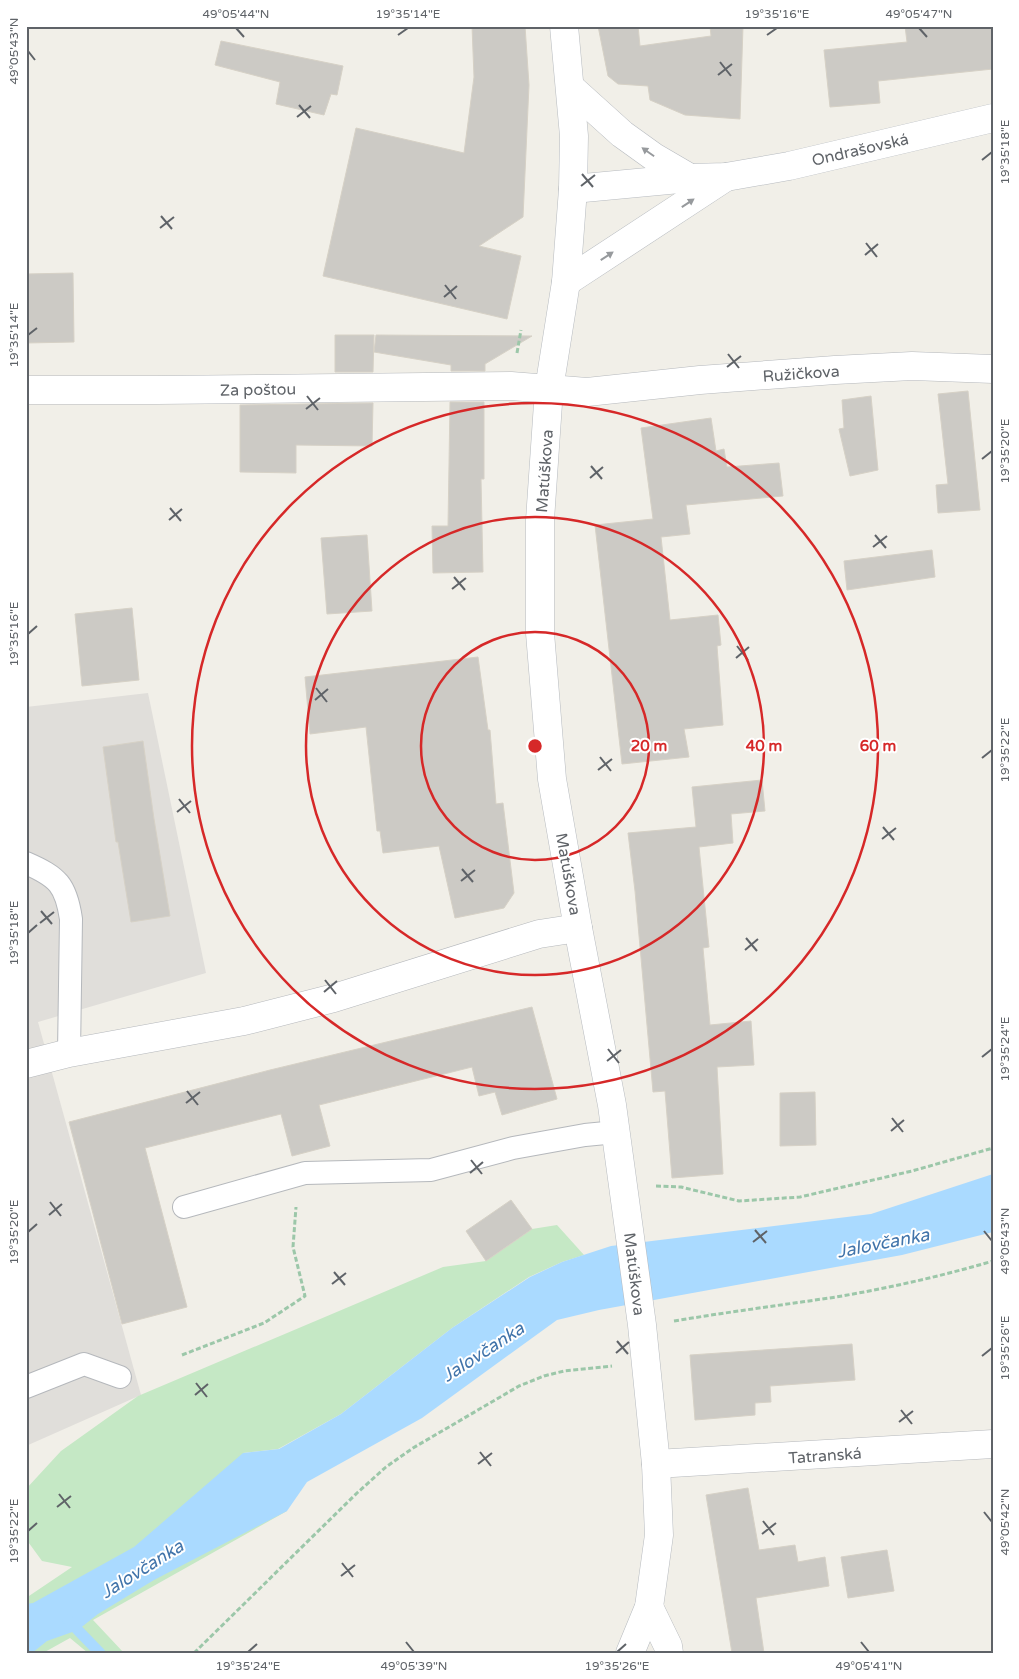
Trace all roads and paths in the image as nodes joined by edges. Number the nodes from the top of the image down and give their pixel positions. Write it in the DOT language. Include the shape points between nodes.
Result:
graph roads {
  1 [pos="564,26"];
  2 [pos="571,88"];
  3 [pos="993,118"];
  4 [pos="726,177"];
  5 [pos="690,178"];
  6 [pos="573,189"];
  7 [pos="566,282"];
  8 [pos="993,369"];
  9 [pos="549,389"];
  10 [pos="26,390"];
  11 [pos="26,863"];
  12 [pos="578,928"];
  13 [pos="68,1053"];
  14 [pos="26,1064"];
  15 [pos="616,1132"];
  16 [pos="993,1148"];
  17 [pos="292,1176"];
  18 [pos="649,1186"];
  19 [pos="184,1207"];
  20 [pos="993,1261"];
  21 [pos="673,1321"];
  22 [pos="182,1354"];
  23 [pos="646,1362"];
  24 [pos="120,1377"];
  25 [pos="26,1387"];
  26 [pos="993,1444"];
  27 [pos="656,1464"];
  28 [pos="649,1608"];
  29 [pos="194,1653"];
  30 [pos="630,1653"];
  31 [pos="669,1653"];
  1 -- 2 [label="street, Matúškova"];
  5 -- 2 [label="street, one-way" via="622,134"];
  2 -- 6 [label="street, Matúškova"];
  3 -- 4 [label="street, Ondrašovská" via="789,166"];
  4 -- 5 [label="street, Ondrašovská"];
  7 -- 4 [label="street, Ondrašovská, one-way"];
  5 -- 6 [label="street, Ondrašovská"];
  6 -- 7 [label="street, Matúškova"];
  7 -- 9 [label="street, Matúškova"];
  8 -- 9 [label="street, Ružičkova" via="902,366 700,380 587,392"];
  9 -- 10 [label="street, Za poštou" via="511,386"];
  9 -- 12 [label="street, Matúškova" via="540,520 540,633 552,778"];
  11 -- 13 [label="lane" via="59,883 68,898 71,919"];
  12 -- 13 [label="street" via="540,934 334,998 244,1021"];
  12 -- 15 [label="street, Matúškova"];
  13 -- 14 [label="street"];
  15 -- 17 [label="lane" via="514,1148 431,1170"];
  15 -- 23 [label="street, Matúškova"];
  16 -- 18 [label="path" via="800,1197 739,1201 681,1187"];
  17 -- 19 [label="lane"];
  17 -- 22 [label="path" via="296,1208 294,1247 305,1296 264,1323"];
  20 -- 21 [label="path" via="837,1296"];
  23 -- 27 [label="street, Matúškova"];
  23 -- 29 [label="path" via="564,1370 544,1376 519,1386 412,1448 357,1493"];
  24 -- 25 [label="lane" via="84,1364"];
  26 -- 27 [label="street, Tatranská"];
  27 -- 28 [label="street, Matúškova" via="659,1535"];
  28 -- 30 [label="street, Matúškova"];
  28 -- 31 [label="street"];
}
